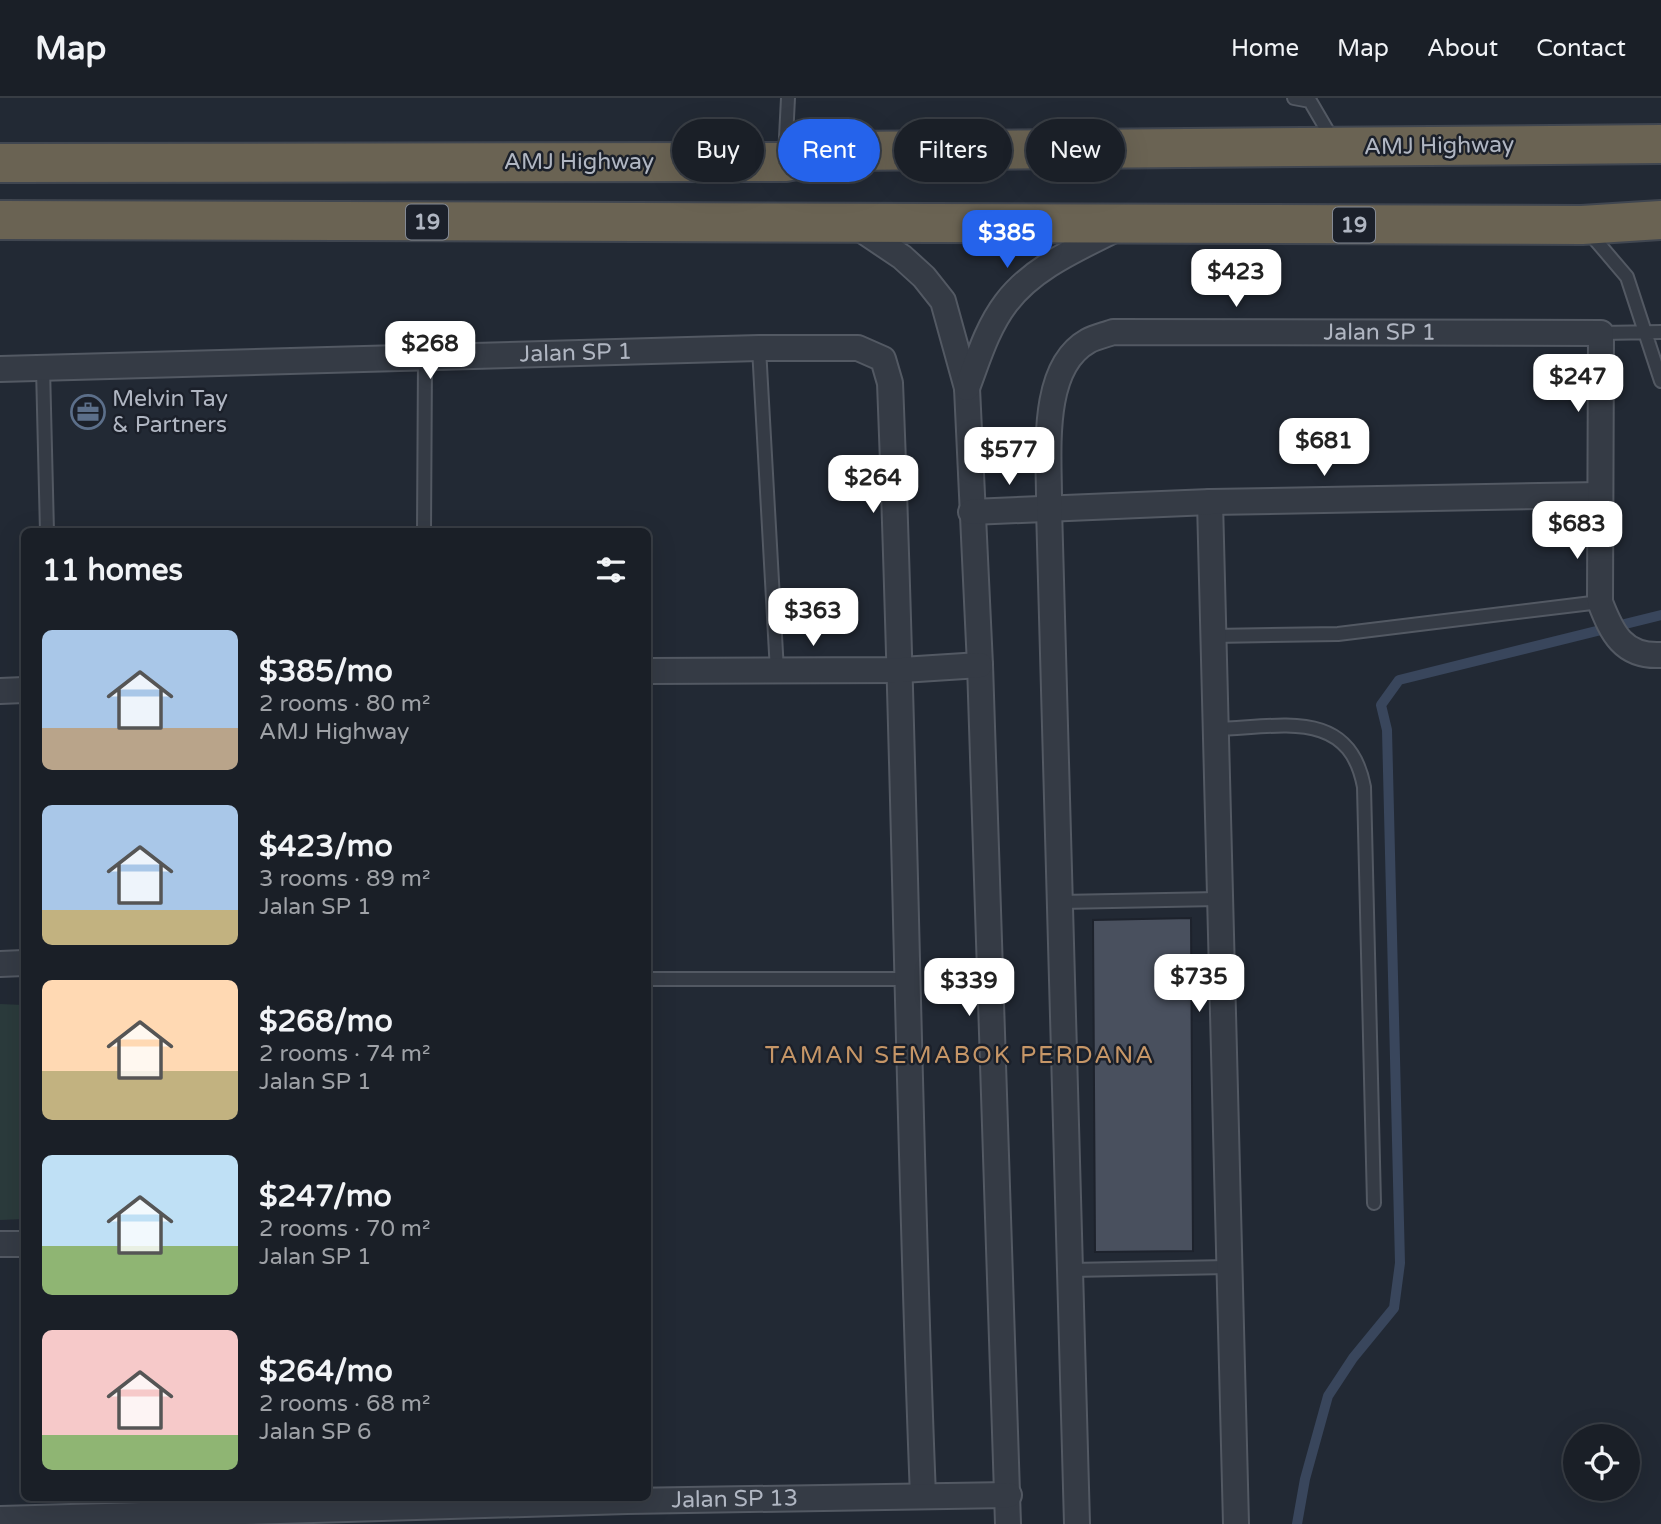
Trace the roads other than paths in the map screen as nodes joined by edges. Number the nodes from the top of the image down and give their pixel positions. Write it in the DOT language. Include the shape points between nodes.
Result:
graph roads {
  1 [pos="788,98"];
  2 [pos="1294,98"];
  3 [pos="787,119"];
  4 [pos="1661,144"];
  5 [pos="1337,147"];
  6 [pos="880,152"];
  7 [pos="778,162"];
  8 [pos="0,163"];
  9 [pos="0,220"];
  10 [pos="1661,220"];
  11 [pos="853,224"];
  12 [pos="1125,224"];
  13 [pos="1582,225"];
  14 [pos="1645,332"];
  15 [pos="1661,332"];
  16 [pos="1601,333"];
  17 [pos="759,348"];
  18 [pos="425,359"];
  19 [pos="43,368"];
  20 [pos="0,369"];
  21 [pos="1661,381"];
  22 [pos="967,388"];
  23 [pos="1600,495"];
  24 [pos="1210,502"];
  25 [pos="1049,508"];
  26 [pos="971,512"];
  27 [pos="47,528"];
  28 [pos="424,528"];
  29 [pos="1608,620"];
  30 [pos="1212,636"];
  31 [pos="1661,655"];
  32 [pos="980,665"];
  33 [pos="902,670"];
  34 [pos="651,671"];
  35 [pos="777,671"];
  36 [pos="21,690"];
  37 [pos="0,691"];
  38 [pos="1214,729"];
  39 [pos="1218,899"];
  40 [pos="1060,902"];
  41 [pos="0,964"];
  42 [pos="21,964"];
  43 [pos="651,979"];
  44 [pos="907,979"];
  45 [pos="1374,1203"];
  46 [pos="0,1244"];
  47 [pos="21,1244"];
  48 [pos="1229,1267"];
  49 [pos="1070,1270"];
  50 [pos="1009,1495"];
  51 [pos="923,1496"];
  52 [pos="512,1509"];
  53 [pos="0,1519"];
  54 [pos="1008,1524"];
  55 [pos="1077,1524"];
  56 [pos="1236,1524"];
  1 -- 3 [label="lane"];
  2 -- 5 [label="lane" via="1310,101"];
  4 -- 5 [label="highway, AMJ Highway"];
  5 -- 6 [label="highway, AMJ Highway"];
  7 -- 8 [label="highway, AMJ Highway"];
  9 -- 11 [label="highway, 19"];
  10 -- 13 [label="highway, 19"];
  11 -- 12 [label="highway, 19"];
  11 -- 22 [label="street" via="902,257 943,301"];
  12 -- 13 [label="highway, 19"];
  12 -- 22 [label="street" via="1038,271 1006,302"];
  13 -- 14 [label="lane" via="1627,277"];
  14 -- 15 [label="lane"];
  14 -- 16 [label="lane"];
  14 -- 21 [label="lane"];
  16 -- 23 [label="street"];
  16 -- 25 [label="street, Jalan SP 1" via="1113,331 1086,342 1062,368 1051,400"];
  17 -- 18 [label="street, Jalan SP 1"];
  17 -- 33 [label="street, Jalan SP 1" via="858,348 883,359 891,383"];
  17 -- 35 [label="lane"];
  18 -- 19 [label="street, Jalan SP 1"];
  18 -- 28 [label="lane"];
  19 -- 20 [label="street, Jalan SP 1"];
  19 -- 27 [label="lane"];
  22 -- 26 [label="street"];
  23 -- 24 [label="street"];
  23 -- 29 [label="street"];
  24 -- 25 [label="street"];
  24 -- 30 [label="street"];
  25 -- 26 [label="street"];
  25 -- 40 [label="street, Jalan SP 1"];
  26 -- 32 [label="street"];
  29 -- 30 [label="lane"];
  29 -- 31 [label="street" via="1642,654"];
  30 -- 38 [label="street"];
  32 -- 33 [label="street"];
  32 -- 50 [label="street"];
  33 -- 35 [label="street"];
  33 -- 44 [label="street"];
  34 -- 35 [label="street"];
  36 -- 37 [label="street"];
  38 -- 39 [label="street"];
  38 -- 45 [label="lane" via="1308,727 1331,732 1348,745 1360,763"];
  39 -- 40 [label="lane"];
  39 -- 48 [label="street"];
  40 -- 49 [label="street, Jalan SP 1"];
  41 -- 42 [label="street"];
  43 -- 44 [label="lane"];
  44 -- 51 [label="street"];
  46 -- 47 [label="street"];
  48 -- 49 [label="lane"];
  48 -- 56 [label="street"];
  49 -- 55 [label="street, Jalan SP 1"];
  50 -- 51 [label="street, Jalan SP 13"];
  50 -- 54 [label="street"];
  51 -- 52 [label="street, Jalan SP 13"];
  52 -- 53 [label="street, Jalan SP 13"];
}
